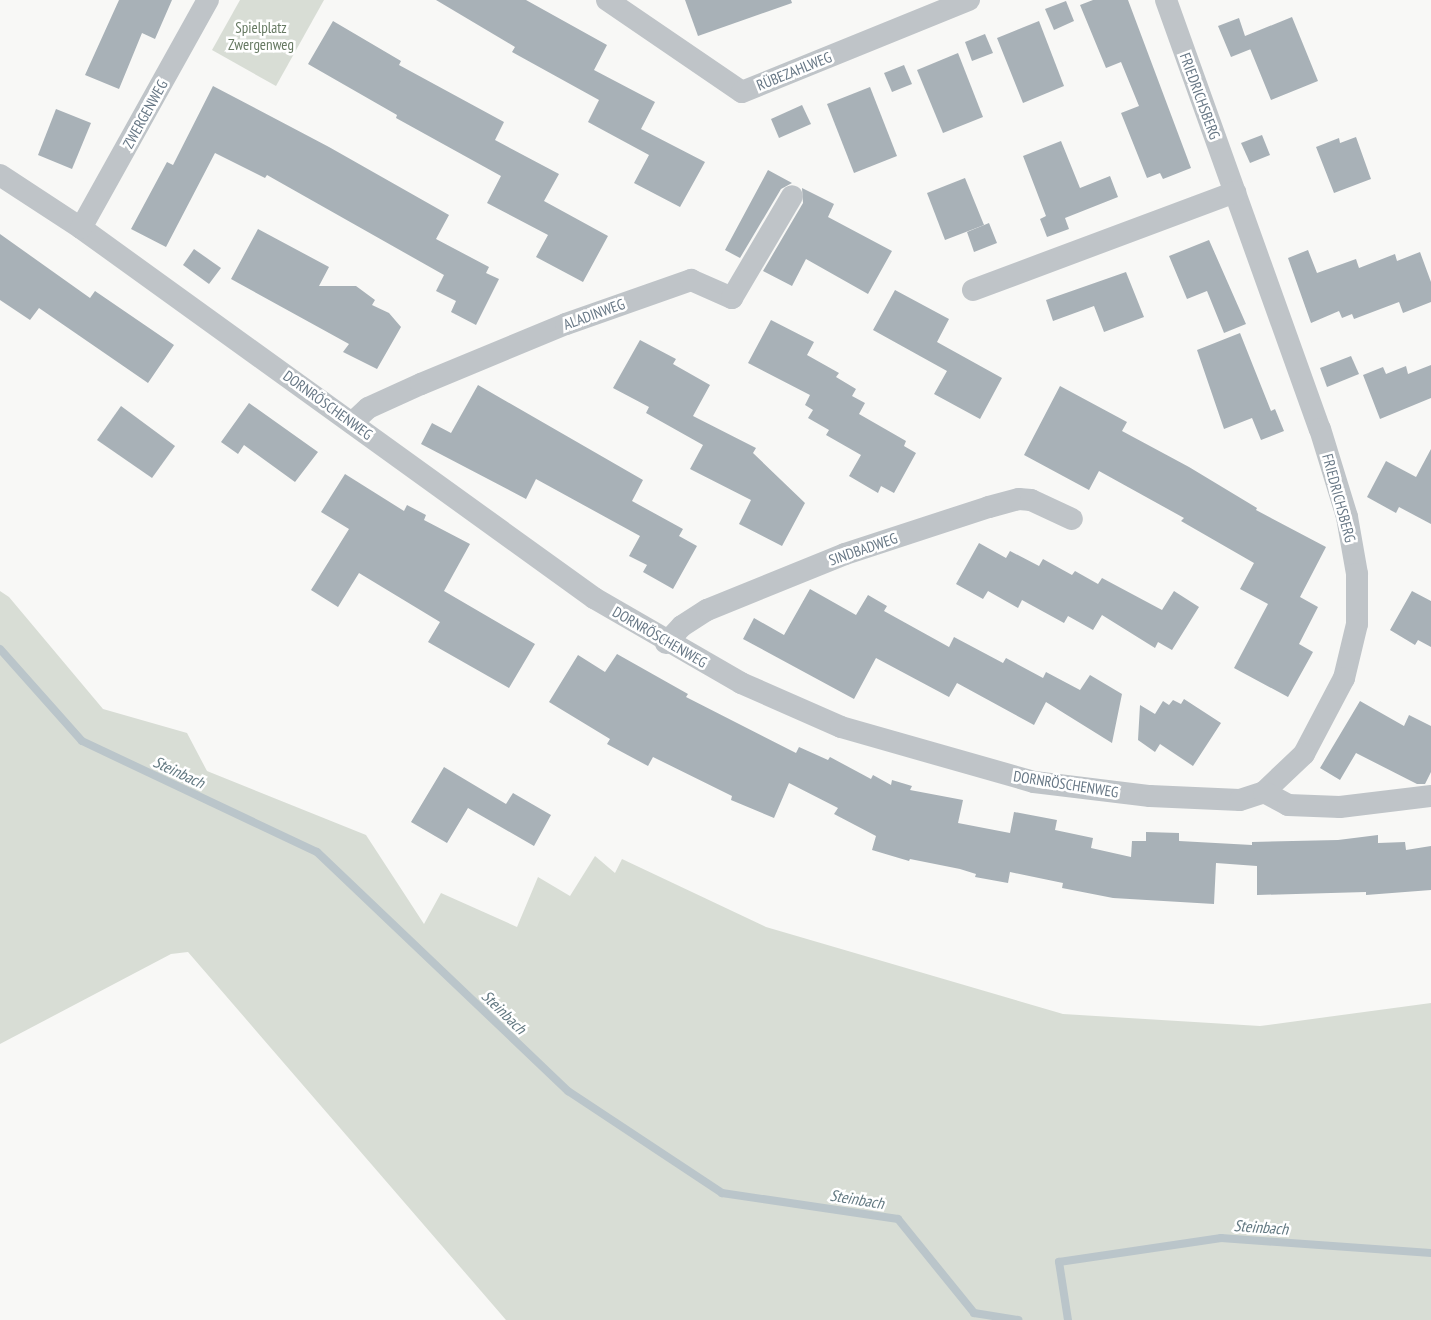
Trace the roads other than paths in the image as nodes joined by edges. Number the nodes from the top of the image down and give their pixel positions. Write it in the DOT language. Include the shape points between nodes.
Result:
graph roads {
  1 [pos="208,0"];
  2 [pos="607,0"];
  3 [pos="969,0"];
  4 [pos="1166,0"];
  5 [pos="0,175"];
  6 [pos="1235,192"];
  7 [pos="792,196"];
  8 [pos="82,228"];
  9 [pos="973,290"];
  10 [pos="352,423"];
  11 [pos="1072,519"];
  12 [pos="666,643"];
  13 [pos="1264,792"];
  14 [pos="1431,796"];
  1 -- 8 [label="street, ZWERGENWEG"];
  2 -- 3 [label="street, RÜBEZAHLWEG" via="742,92"];
  4 -- 6 [label="street, FRIEDRICHSBERG"];
  5 -- 8 [label="street, DORNRÖSCHENWEG"];
  6 -- 9 [label="street"];
  6 -- 13 [label="street, FRIEDRICHSBERG" via="1320,429 1347,517 1357,574 1357,624 1344,678 1304,754"];
  7 -- 10 [label="street, ALADINWEG" via="732,298 691,280 566,324 421,384 368,408"];
  8 -- 10 [label="street, DORNRÖSCHENWEG"];
  10 -- 12 [label="street, DORNRÖSCHENWEG" via="594,598"];
  11 -- 12 [label="street, SINDBADWEG" via="1031,500 1018,499 989,507 845,554 707,610 682,626"];
  12 -- 13 [label="street, DORNRÖSCHENWEG" via="741,684 841,727 1034,782 1150,796 1240,800"];
  13 -- 14 [label="street" via="1288,805 1332,806"];
}
